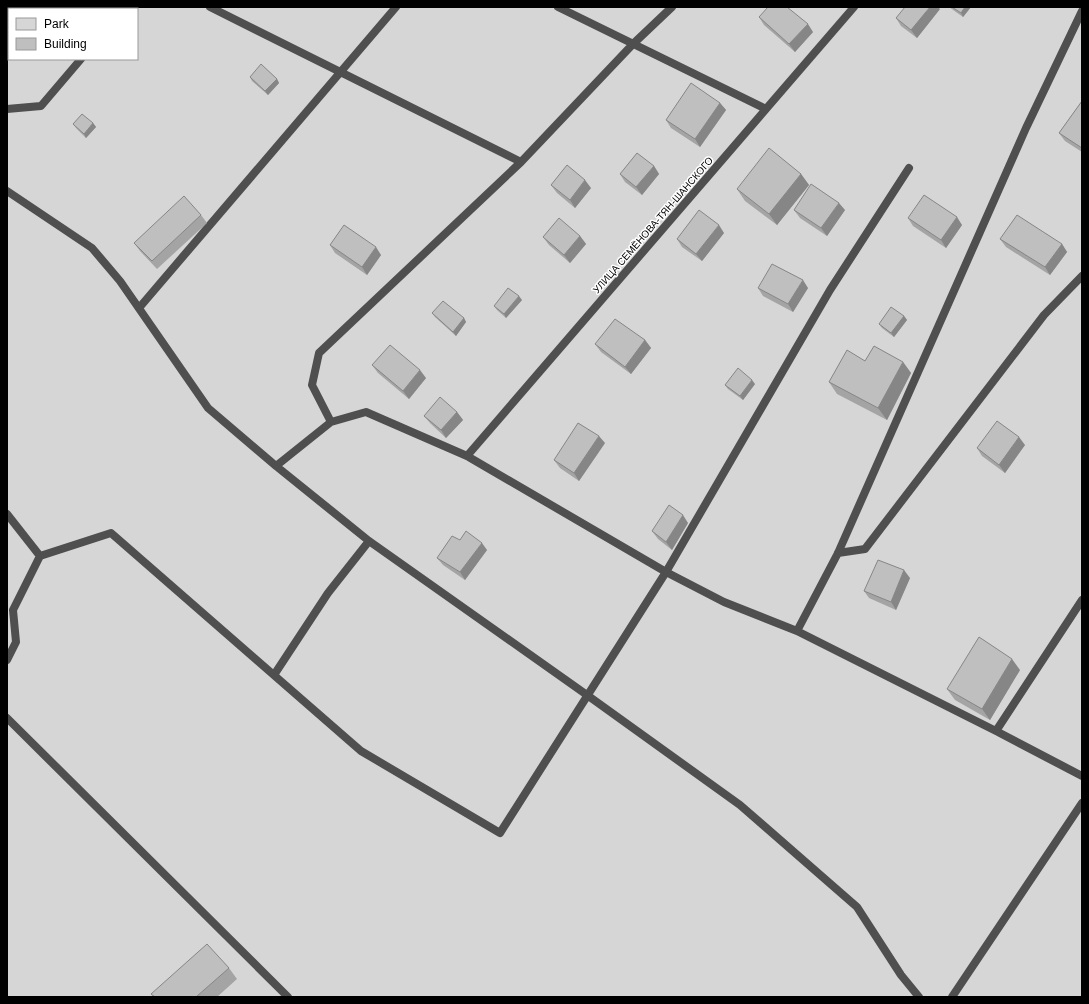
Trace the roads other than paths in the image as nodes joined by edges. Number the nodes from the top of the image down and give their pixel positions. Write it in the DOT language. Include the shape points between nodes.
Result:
graph roads {
  1 [pos="210,7"];
  2 [pos="396,7"];
  3 [pos="558,7"];
  4 [pos="672,7"];
  5 [pos="854,7"];
  6 [pos="1082,11"];
  7 [pos="633,44"];
  8 [pos="80,60"];
  9 [pos="340,72"];
  10 [pos="7,109"];
  11 [pos="766,109"];
  12 [pos="521,162"];
  13 [pos="909,168"];
  14 [pos="7,191"];
  15 [pos="1082,276"];
  16 [pos="139,308"];
  17 [pos="331,422"];
  18 [pos="467,456"];
  19 [pos="276,466"];
  20 [pos="7,514"];
  21 [pos="369,541"];
  22 [pos="838,553"];
  23 [pos="40,556"];
  24 [pos="666,572"];
  25 [pos="1082,600"];
  26 [pos="797,631"];
  27 [pos="7,660"];
  28 [pos="274,675"];
  29 [pos="587,695"];
  30 [pos="7,718"];
  31 [pos="996,731"];
  32 [pos="1082,776"];
  33 [pos="1082,803"];
  34 [pos="288,997"];
  35 [pos="919,997"];
  36 [pos="952,997"];
  1 -- 9 [label="lane"];
  2 -- 9 [label="lane"];
  3 -- 7 [label="lane"];
  4 -- 7 [label="lane"];
  5 -- 11 [label="lane, УЛИЦА СЕМЁНОВА-ТЯН-ШАНСКОГО"];
  6 -- 22 [label="lane" via="1026,128"];
  7 -- 11 [label="lane"];
  7 -- 12 [label="lane"];
  8 -- 10 [label="lane" via="41,106"];
  9 -- 12 [label="lane"];
  9 -- 16 [label="lane"];
  11 -- 18 [label="lane, УЛИЦА СЕМЁНОВА-ТЯН-ШАНСКОГО"];
  12 -- 17 [label="lane" via="319,353 312,384"];
  13 -- 24 [label="lane" via="830,290"];
  14 -- 16 [label="lane" via="92,248"];
  15 -- 22 [label="lane" via="1044,315 865,549"];
  16 -- 19 [label="lane" via="208,408"];
  17 -- 18 [label="lane" via="366,412"];
  17 -- 19 [label="lane"];
  18 -- 24 [label="lane"];
  19 -- 21 [label="lane"];
  20 -- 23 [label="lane"];
  21 -- 28 [label="lane" via="328,593"];
  21 -- 29 [label="lane"];
  22 -- 26 [label="lane"];
  23 -- 27 [label="lane" via="13,610 16,642"];
  23 -- 28 [label="lane" via="111,533"];
  24 -- 26 [label="lane" via="724,602"];
  24 -- 29 [label="lane"];
  25 -- 31 [label="lane"];
  26 -- 31 [label="lane"];
  28 -- 29 [label="lane" via="361,751 500,833"];
  29 -- 35 [label="lane" via="740,805 857,907 901,975"];
  30 -- 34 [label="lane"];
  31 -- 32 [label="lane"];
  33 -- 36 [label="lane"];
}
